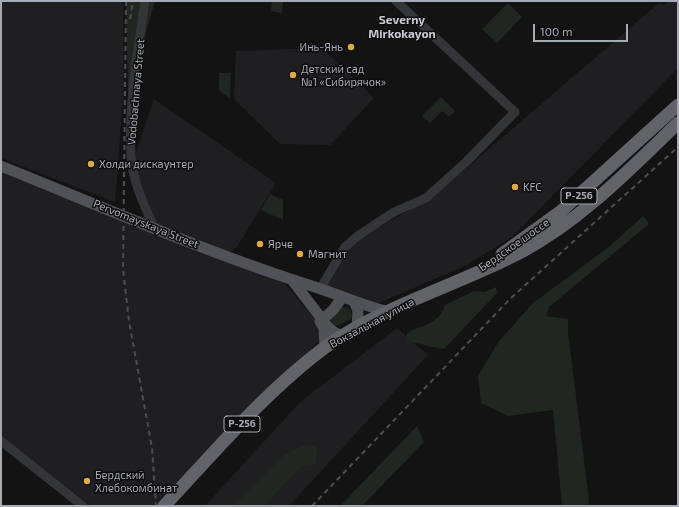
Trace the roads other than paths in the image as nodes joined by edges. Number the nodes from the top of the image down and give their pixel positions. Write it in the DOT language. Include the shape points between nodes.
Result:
graph roads {
  1 [pos="145,1"];
  2 [pos="396,1"];
  3 [pos="678,105"];
  4 [pos="678,123"];
  5 [pos="1,166"];
  6 [pos="154,227"];
  7 [pos="471,275"];
  8 [pos="292,280"];
  9 [pos="320,289"];
  10 [pos="342,298"];
  11 [pos="355,303"];
  12 [pos="312,306"];
  13 [pos="389,312"];
  14 [pos="322,320"];
  15 [pos="357,328"];
  16 [pos="344,336"];
  17 [pos="325,348"];
  18 [pos="1,441"];
  19 [pos="83,506"];
  20 [pos="164,506"];
  1 -- 6 [label="street, Vodobachnaya Street" via="134,87 131,156 134,176"];
  2 -- 9 [label="street" via="515,112 426,198 394,212 345,247"];
  3 -- 7 [label="highway, Бердское шоссе / Р-256" via="560,212"];
  4 -- 7 [label="highway, Бердское шоссе / Р-256" via="569,222 522,252"];
  5 -- 6 [label="main road, Pervomayskaya Street"];
  6 -- 8 [label="main road, Pervomayskaya Street"];
  7 -- 13 [label="highway, Вокзальная улица / Р-256"];
  8 -- 9 [label="main road, Pervomayskaya Street"];
  8 -- 12 [label="main road"];
  9 -- 10 [label="main road, Pervomayskaya Street"];
  10 -- 11 [label="main road, Pervomayskaya Street"];
  10 -- 14 [label="main road"];
  11 -- 13 [label="main road, Pervomayskaya Street"];
  11 -- 15 [label="main road" via="358,312"];
  12 -- 14 [label="main road"];
  12 -- 17 [label="main road" via="324,328"];
  13 -- 15 [label="highway, Вокзальная улица / Р-256"];
  14 -- 16 [label="main road" via="335,332"];
  15 -- 16 [label="highway, Вокзальная улица / Р-256"];
  16 -- 17 [label="highway, Вокзальная улица / Р-256"];
  17 -- 20 [label="highway, Вокзальная улица / Р-256" via="274,391"];
  18 -- 19 [label="street"];
}
